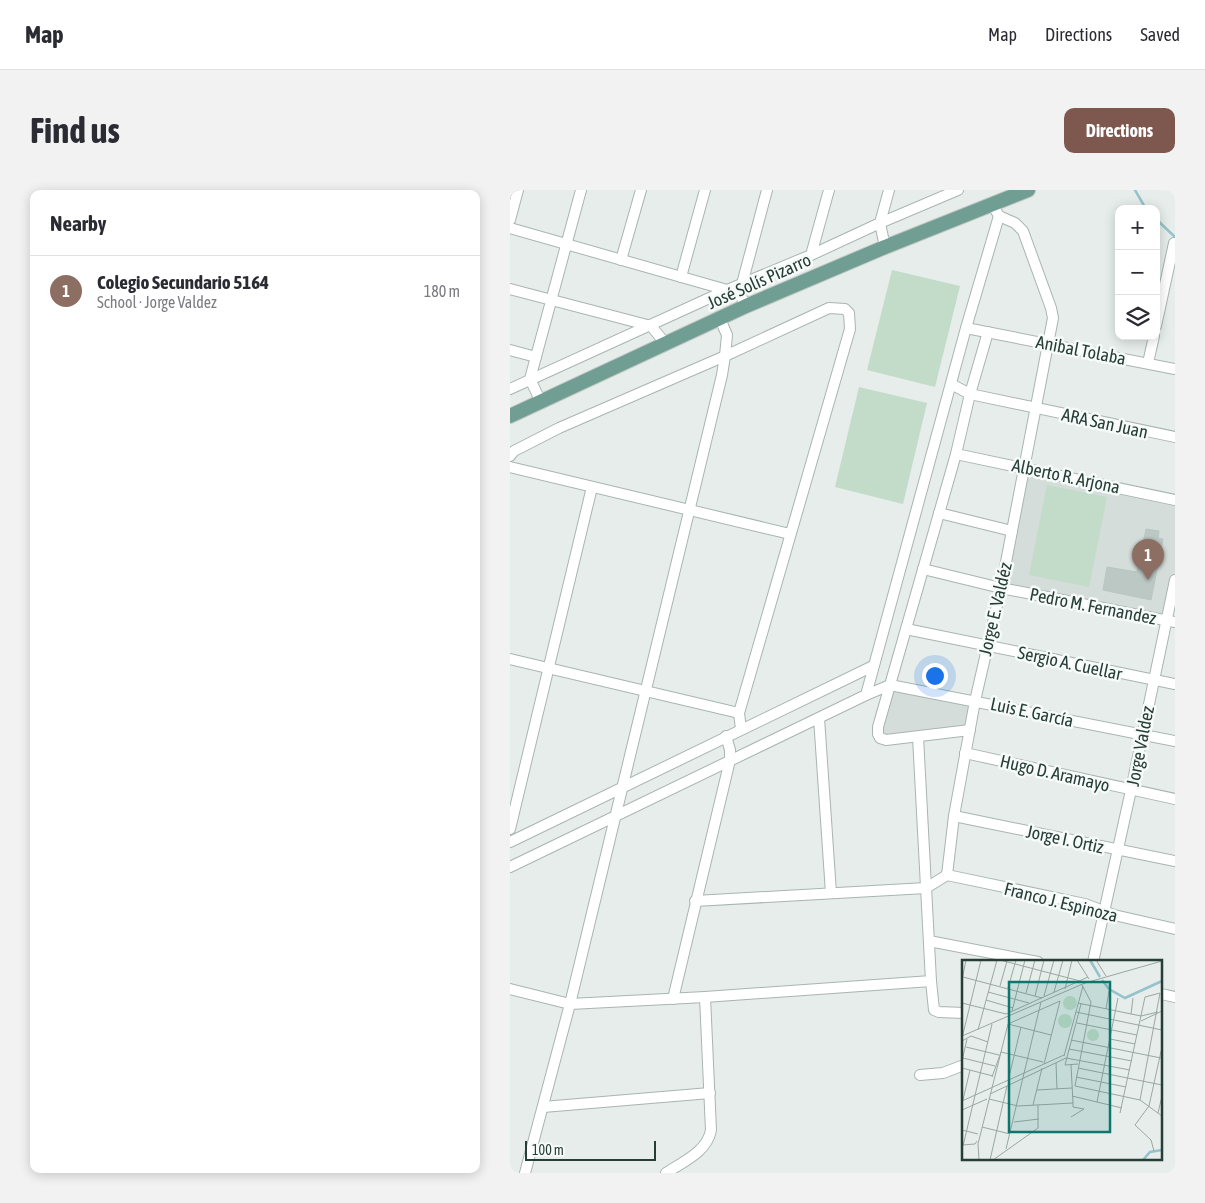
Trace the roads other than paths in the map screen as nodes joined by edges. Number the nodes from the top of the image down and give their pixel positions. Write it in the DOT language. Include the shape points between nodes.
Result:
graph roads {
  1 [pos="518,190"];
  2 [pos="581,190"];
  3 [pos="641,190"];
  4 [pos="705,190"];
  5 [pos="767,190"];
  6 [pos="829,190"];
  7 [pos="888,190"];
  8 [pos="958,190"];
  9 [pos="1028,190"];
  10 [pos="1005,193"];
  11 [pos="995,210"];
  12 [pos="510,220"];
  13 [pos="880,223"];
  14 [pos="510,228"];
  15 [pos="1174,243"];
  16 [pos="566,244"];
  17 [pos="885,247"];
  18 [pos="811,255"];
  19 [pos="621,260"];
  20 [pos="681,277"];
  21 [pos="735,287"];
  22 [pos="510,289"];
  23 [pos="551,301"];
  24 [pos="746,306"];
  25 [pos="1160,308"];
  26 [pos="720,319"];
  27 [pos="651,326"];
  28 [pos="966,328"];
  29 [pos="988,332"];
  30 [pos="1153,340"];
  31 [pos="1048,343"];
  32 [pos="666,344"];
  33 [pos="510,350"];
  34 [pos="725,356"];
  35 [pos="536,358"];
  36 [pos="1148,364"];
  37 [pos="1175,369"];
  38 [pos="530,379"];
  39 [pos="951,384"];
  40 [pos="510,389"];
  41 [pos="970,394"];
  42 [pos="541,402"];
  43 [pos="1035,409"];
  44 [pos="510,416"];
  45 [pos="1175,437"];
  46 [pos="956,454"];
  47 [pos="510,456"];
  48 [pos="510,467"];
  49 [pos="1024,467"];
  50 [pos="592,487"];
  51 [pos="1175,500"];
  52 [pos="688,509"];
  53 [pos="939,513"];
  54 [pos="1012,530"];
  55 [pos="790,534"];
  56 [pos="923,569"];
  57 [pos="1175,580"];
  58 [pos="1001,588"];
  59 [pos="1171,621"];
  60 [pos="906,629"];
  61 [pos="987,645"];
  62 [pos="510,660"];
  63 [pos="873,666"];
  64 [pos="548,668"];
  65 [pos="1153,680"];
  66 [pos="1175,684"];
  67 [pos="890,685"];
  68 [pos="646,691"];
  69 [pos="866,695"];
  70 [pos="975,701"];
  71 [pos="739,713"];
  72 [pos="819,718"];
  73 [pos="741,728"];
  74 [pos="970,730"];
  75 [pos="1142,735"];
  76 [pos="726,736"];
  77 [pos="918,737"];
  78 [pos="1175,741"];
  79 [pos="965,753"];
  80 [pos="730,760"];
  81 [pos="622,788"];
  82 [pos="1132,790"];
  83 [pos="1175,799"];
  84 [pos="616,816"];
  85 [pos="954,816"];
  86 [pos="510,829"];
  87 [pos="510,842"];
  88 [pos="1118,850"];
  89 [pos="1175,861"];
  90 [pos="510,867"];
  91 [pos="947,875"];
  92 [pos="926,888"];
  93 [pos="831,893"];
  94 [pos="695,901"];
  95 [pos="1103,911"];
  96 [pos="1175,929"];
  97 [pos="929,940"];
  98 [pos="1028,960"];
  99 [pos="1093,960"];
  100 [pos="931,981"];
  101 [pos="510,989"];
  102 [pos="1162,994"];
  103 [pos="705,997"];
  104 [pos="1175,997"];
  105 [pos="673,999"];
  106 [pos="570,1004"];
  107 [pos="962,1013"];
  108 [pos="962,1066"];
  109 [pos="920,1075"];
  110 [pos="710,1092"];
  111 [pos="543,1106"];
  112 [pos="525,1173"];
  113 [pos="666,1173"];
  1 -- 12 [label="street"];
  2 -- 16 [label="street"];
  3 -- 19 [label="street"];
  4 -- 20 [label="street"];
  5 -- 21 [label="street"];
  6 -- 18 [label="street"];
  7 -- 13 [label="street"];
  8 -- 13 [label="street"];
  9 -- 10 [label="main road, José Solís Pizarro"];
  10 -- 11 [label="main road, José Solís Pizarro"];
  11 -- 17 [label="main road, José Solís Pizarro"];
  11 -- 28 [label="street"];
  11 -- 31 [label="street, Jorge E. Valdéz" via="1023,232 1051,308 1053,318"];
  13 -- 17 [label="street"];
  13 -- 18 [label="street"];
  14 -- 16 [label="street"];
  15 -- 25 [label="street"];
  16 -- 19 [label="street"];
  16 -- 23 [label="street"];
  17 -- 24 [label="main road, José Solís Pizarro"];
  18 -- 21 [label="street"];
  19 -- 20 [label="street"];
  20 -- 21 [label="street"];
  21 -- 24 [label="street"];
  21 -- 27 [label="street"];
  22 -- 23 [label="street"];
  23 -- 27 [label="street"];
  23 -- 35 [label="street"];
  24 -- 26 [label="main road, José Solís Pizarro"];
  26 -- 32 [label="main road, José Solís Pizarro"];
  26 -- 34 [label="street" via="727,335"];
  27 -- 32 [label="street"];
  27 -- 38 [label="street"];
  28 -- 29 [label="street, Anibal Tolaba"];
  28 -- 39 [label="street"];
  29 -- 31 [label="street, Anibal Tolaba"];
  29 -- 41 [label="street"];
  30 -- 36 [label="street"];
  31 -- 36 [label="street, Anibal Tolaba"];
  31 -- 43 [label="street, Jorge E. Valdéz"];
  32 -- 42 [label="main road, José Solís Pizarro"];
  33 -- 35 [label="street"];
  34 -- 47 [label="street" via="560,428"];
  34 -- 52 [label="street"];
  34 -- 55 [label="street" via="829,308 849,313 850,330"];
  35 -- 38 [label="street"];
  36 -- 37 [label="street, Anibal Tolaba"];
  38 -- 40 [label="street"];
  38 -- 42 [label="street"];
  39 -- 41 [label="street, ARA San Juan"];
  39 -- 63 [label="street"];
  41 -- 43 [label="street, ARA San Juan"];
  41 -- 46 [label="street"];
  42 -- 44 [label="main road, José Solís Pizarro"];
  43 -- 45 [label="street, ARA San Juan"];
  43 -- 49 [label="street, Jorge E. Valdéz"];
  46 -- 49 [label="street, Alberto R. Arjona"];
  46 -- 53 [label="street"];
  48 -- 50 [label="street"];
  49 -- 51 [label="street, Alberto R. Arjona"];
  49 -- 54 [label="street, Jorge E. Valdéz"];
  50 -- 52 [label="street"];
  50 -- 64 [label="street"];
  52 -- 55 [label="street"];
  52 -- 68 [label="street"];
  53 -- 54 [label="street"];
  53 -- 56 [label="street"];
  54 -- 58 [label="street, Jorge E. Valdéz"];
  55 -- 71 [label="street"];
  56 -- 58 [label="street, Pedro M. Fernandez"];
  56 -- 60 [label="street"];
  57 -- 59 [label="street, Jorge Valdez"];
  58 -- 59 [label="street, Pedro M. Fernandez"];
  58 -- 61 [label="street, Jorge E. Valdéz"];
  59 -- 65 [label="street, Jorge Valdez"];
  60 -- 61 [label="street, Sergio A. Cuellar"];
  60 -- 67 [label="street"];
  61 -- 65 [label="street, Sergio A. Cuellar"];
  61 -- 70 [label="street, Jorge E. Valdéz"];
  62 -- 64 [label="street"];
  63 -- 69 [label="street"];
  63 -- 73 [label="street"];
  64 -- 68 [label="street"];
  64 -- 86 [label="street"];
  65 -- 66 [label="street, Sergio A. Cuellar"];
  65 -- 75 [label="street, Jorge Valdez"];
  67 -- 69 [label="street"];
  67 -- 70 [label="street, Luis E. García"];
  67 -- 77 [label="street" via="878,727 880,738"];
  68 -- 71 [label="street"];
  68 -- 81 [label="street"];
  69 -- 72 [label="street"];
  70 -- 74 [label="street, Jorge E. Valdéz"];
  70 -- 75 [label="street, Luis E. García"];
  71 -- 73 [label="street"];
  72 -- 80 [label="street"];
  72 -- 93 [label="street"];
  73 -- 76 [label="street"];
  74 -- 77 [label="street"];
  74 -- 79 [label="street, Jorge E. Valdéz"];
  75 -- 78 [label="street, Luis E. García"];
  75 -- 82 [label="street, Jorge Valdez"];
  76 -- 80 [label="street"];
  76 -- 81 [label="street"];
  77 -- 92 [label="street"];
  79 -- 82 [label="street, Hugo D. Aramayo"];
  79 -- 85 [label="street, Jorge E. Valdéz"];
  80 -- 84 [label="street"];
  80 -- 94 [label="street"];
  81 -- 84 [label="street"];
  81 -- 87 [label="street"];
  82 -- 83 [label="street, Hugo D. Aramayo"];
  82 -- 88 [label="street, Jorge Valdez"];
  84 -- 90 [label="street"];
  84 -- 106 [label="street"];
  85 -- 88 [label="street, Jorge I. Ortiz"];
  85 -- 91 [label="street, Jorge E. Valdéz"];
  88 -- 89 [label="street, Jorge I. Ortiz"];
  88 -- 95 [label="street, Jorge Valdez"];
  91 -- 92 [label="street"];
  91 -- 95 [label="street, Franco J. Espinoza" via="1085,904"];
  92 -- 93 [label="street"];
  92 -- 97 [label="street"];
  93 -- 94 [label="street"];
  94 -- 105 [label="street"];
  95 -- 96 [label="street, Franco J. Espinoza"];
  95 -- 99 [label="street, Jorge Valdez"];
  97 -- 98 [label="street"];
  97 -- 100 [label="street"];
  100 -- 103 [label="street"];
  100 -- 107 [label="street" via="934,1010"];
  101 -- 106 [label="street"];
  102 -- 104 [label="street"];
  103 -- 105 [label="street"];
  103 -- 110 [label="street"];
  105 -- 106 [label="street"];
  106 -- 111 [label="street"];
  108 -- 109 [label="street" via="943,1073"];
  110 -- 111 [label="street"];
  110 -- 113 [label="street" via="709,1139 704,1147"];
  111 -- 112 [label="street"];
}
